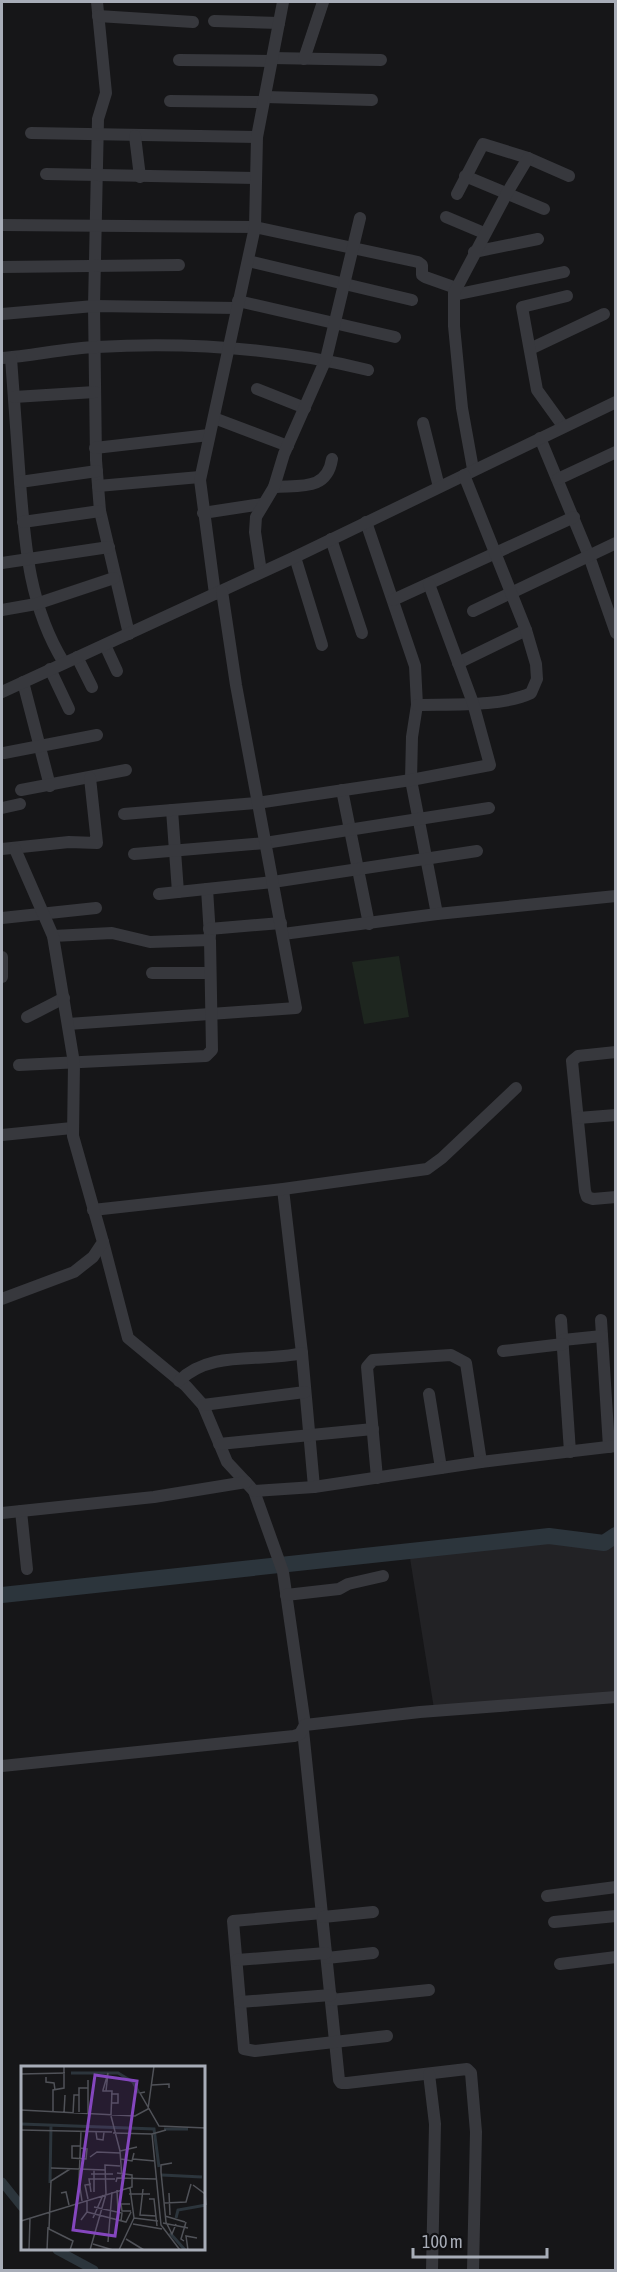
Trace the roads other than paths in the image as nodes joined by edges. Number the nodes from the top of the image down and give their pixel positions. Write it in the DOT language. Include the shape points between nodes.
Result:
graph roads {
  1 [pos="97,2"];
  2 [pos="283,2"];
  3 [pos="323,2"];
  4 [pos="98,16"];
  5 [pos="214,21"];
  6 [pos="193,22"];
  7 [pos="279,22"];
  8 [pos="272,59"];
  9 [pos="304,59"];
  10 [pos="179,60"];
  11 [pos="381,60"];
  12 [pos="264,99"];
  13 [pos="372,100"];
  14 [pos="170,101"];
  15 [pos="31,133"];
  16 [pos="98,135"];
  17 [pos="135,136"];
  18 [pos="257,137"];
  19 [pos="528,158"];
  20 [pos="46,174"];
  21 [pos="465,176"];
  22 [pos="569,176"];
  23 [pos="98,177"];
  24 [pos="141,177"];
  25 [pos="255,178"];
  26 [pos="507,193"];
  27 [pos="457,194"];
  28 [pos="544,209"];
  29 [pos="446,217"];
  30 [pos="360,218"];
  31 [pos="2,225"];
  32 [pos="96,227"];
  33 [pos="255,227"];
  34 [pos="484,233"];
  35 [pos="538,239"];
  36 [pos="353,248"];
  37 [pos="474,252"];
  38 [pos="248,261"];
  39 [pos="95,264"];
  40 [pos="179,264"];
  41 [pos="2,267"];
  42 [pos="564,272"];
  43 [pos="345,284"];
  44 [pos="455,291"];
  45 [pos="567,296"];
  46 [pos="412,300"];
  47 [pos="237,305"];
  48 [pos="94,306"];
  49 [pos="2,314"];
  50 [pos="604,314"];
  51 [pos="335,323"];
  52 [pos="395,337"];
  53 [pos="95,347"];
  54 [pos="230,347"];
  55 [pos="530,349"];
  56 [pos="6,358"];
  57 [pos="326,360"];
  58 [pos="368,370"];
  59 [pos="257,389"];
  60 [pos="95,392"];
  61 [pos="14,397"];
  62 [pos="615,405"];
  63 [pos="305,408"];
  64 [pos="214,418"];
  65 [pos="423,423"];
  66 [pos="563,426"];
  67 [pos="209,435"];
  68 [pos="540,438"];
  69 [pos="288,446"];
  70 [pos="95,448"];
  71 [pos="615,452"];
  72 [pos="332,459"];
  73 [pos="97,471"];
  74 [pos="468,472"];
  75 [pos="200,477"];
  76 [pos="558,479"];
  77 [pos="20,482"];
  78 [pos="98,486"];
  79 [pos="274,487"];
  80 [pos="439,487"];
  81 [pos="262,504"];
  82 [pos="100,510"];
  83 [pos="203,513"];
  84 [pos="574,517"];
  85 [pos="23,522"];
  86 [pos="366,522"];
  87 [pos="331,539"];
  88 [pos="615,543"];
  89 [pos="109,547"];
  90 [pos="495,555"];
  91 [pos="590,556"];
  92 [pos="295,557"];
  93 [pos="26,561"];
  94 [pos="2,563"];
  95 [pos="261,572"];
  96 [pos="114,578"];
  97 [pos="429,584"];
  98 [pos="218,592"];
  99 [pos="510,593"];
  100 [pos="393,600"];
  101 [pos="36,604"];
  102 [pos="2,610"];
  103 [pos="472,611"];
  104 [pos="526,630"];
  105 [pos="362,633"];
  106 [pos="615,633"];
  107 [pos="129,634"];
  108 [pos="105,645"];
  109 [pos="322,645"];
  110 [pos="77,657"];
  111 [pos="64,663"];
  112 [pos="458,663"];
  113 [pos="50,669"];
  114 [pos="117,671"];
  115 [pos="23,682"];
  116 [pos="92,687"];
  117 [pos="2,692"];
  118 [pos="473,703"];
  119 [pos="417,705"];
  120 [pos="69,709"];
  121 [pos="98,735"];
  122 [pos="40,746"];
  123 [pos="4,753"];
  124 [pos="126,770"];
  125 [pos="90,778"];
  126 [pos="411,780"];
  127 [pos="50,786"];
  128 [pos="21,790"];
  129 [pos="342,790"];
  130 [pos="257,802"];
  131 [pos="20,804"];
  132 [pos="2,808"];
  133 [pos="489,808"];
  134 [pos="172,810"];
  135 [pos="124,814"];
  136 [pos="419,819"];
  137 [pos="350,830"];
  138 [pos="265,843"];
  139 [pos="2,849"];
  140 [pos="15,849"];
  141 [pos="176,850"];
  142 [pos="477,851"];
  143 [pos="134,854"];
  144 [pos="427,858"];
  145 [pos="359,868"];
  146 [pos="273,882"];
  147 [pos="207,889"];
  148 [pos="178,892"];
  149 [pos="159,894"];
  150 [pos="615,896"];
  151 [pos="96,908"];
  152 [pos="42,913"];
  153 [pos="437,914"];
  154 [pos="2,918"];
  155 [pos="369,924"];
  156 [pos="282,929"];
  157 [pos="210,934"];
  158 [pos="53,936"];
  159 [pos="2,957"];
  160 [pos="152,973"];
  161 [pos="210,973"];
  162 [pos="2,977"];
  163 [pos="64,998"];
  164 [pos="211,1016"];
  165 [pos="27,1017"];
  166 [pos="68,1024"];
  167 [pos="615,1052"];
  168 [pos="74,1064"];
  169 [pos="19,1065"];
  170 [pos="516,1088"];
  171 [pos="615,1115"];
  172 [pos="578,1118"];
  173 [pos="72,1128"];
  174 [pos="2,1135"];
  175 [pos="283,1189"];
  176 [pos="615,1197"];
  177 [pos="93,1210"];
  178 [pos="103,1242"];
  179 [pos="2,1299"];
  180 [pos="561,1320"];
  181 [pos="601,1320"];
  182 [pos="602,1336"];
  183 [pos="563,1342"];
  184 [pos="503,1351"];
  185 [pos="302,1353"];
  186 [pos="180,1381"];
  187 [pos="305,1392"];
  188 [pos="429,1394"];
  189 [pos="203,1406"];
  190 [pos="373,1429"];
  191 [pos="309,1435"];
  192 [pos="219,1444"];
  193 [pos="612,1447"];
  194 [pos="570,1452"];
  195 [pos="481,1462"];
  196 [pos="441,1468"];
  197 [pos="377,1478"];
  198 [pos="250,1486"];
  199 [pos="314,1487"];
  200 [pos="21,1511"];
  201 [pos="2,1513"];
  202 [pos="27,1569"];
  203 [pos="383,1576"];
  204 [pos="286,1595"];
  205 [pos="615,1697"];
  206 [pos="304,1728"];
  207 [pos="2,1766"];
  208 [pos="615,1887"];
  209 [pos="547,1896"];
  210 [pos="373,1912"];
  211 [pos="322,1915"];
  212 [pos="615,1916"];
  213 [pos="554,1922"];
  214 [pos="373,1953"];
  215 [pos="326,1955"];
  216 [pos="615,1957"];
  217 [pos="237,1960"];
  218 [pos="560,1964"];
  219 [pos="429,1990"];
  220 [pos="331,1998"];
  221 [pos="240,2002"];
  222 [pos="387,2036"];
  223 [pos="335,2042"];
  224 [pos="429,2074"];
  225 [pos="432,2271"];
  226 [pos="473,2271"];
  1 -- 4 [label="street"];
  2 -- 7 [label="street"];
  3 -- 9 [label="street"];
  4 -- 6 [label="street"];
  4 -- 16 [label="street" via="106,93 99,111"];
  5 -- 7 [label="street"];
  7 -- 8 [label="street"];
  8 -- 9 [label="street"];
  8 -- 10 [label="street"];
  8 -- 12 [label="street"];
  9 -- 11 [label="street"];
  12 -- 13 [label="street"];
  12 -- 14 [label="street"];
  12 -- 18 [label="street"];
  15 -- 16 [label="street"];
  16 -- 17 [label="street"];
  16 -- 23 [label="street"];
  17 -- 18 [label="street"];
  17 -- 24 [label="street"];
  18 -- 25 [label="street"];
  19 -- 21 [label="street" via="483,144"];
  19 -- 22 [label="street"];
  19 -- 26 [label="street"];
  20 -- 23 [label="street"];
  21 -- 26 [label="street"];
  21 -- 27 [label="street"];
  23 -- 24 [label="street"];
  23 -- 32 [label="street"];
  24 -- 25 [label="street"];
  25 -- 33 [label="street"];
  26 -- 28 [label="street"];
  26 -- 34 [label="street"];
  29 -- 34 [label="street"];
  30 -- 36 [label="street"];
  31 -- 32 [label="street"];
  32 -- 33 [label="street"];
  32 -- 39 [label="street"];
  33 -- 36 [label="street"];
  33 -- 38 [label="street"];
  34 -- 37 [label="street"];
  35 -- 37 [label="street"];
  36 -- 43 [label="street"];
  36 -- 44 [label="street" via="418,262 422,275"];
  37 -- 44 [label="street"];
  38 -- 43 [label="street"];
  38 -- 47 [label="street"];
  39 -- 40 [label="street"];
  39 -- 41 [label="street"];
  39 -- 48 [label="street"];
  42 -- 44 [label="street"];
  43 -- 46 [label="street"];
  43 -- 51 [label="street"];
  44 -- 74 [label="street" via="454,327"];
  45 -- 55 [label="street" via="524,305"];
  47 -- 48 [label="street"];
  47 -- 51 [label="street"];
  47 -- 54 [label="street"];
  48 -- 49 [label="street"];
  48 -- 53 [label="street"];
  50 -- 55 [label="street"];
  51 -- 52 [label="street"];
  51 -- 57 [label="street"];
  53 -- 54 [label="street"];
  53 -- 56 [label="street"];
  53 -- 60 [label="street"];
  54 -- 57 [label="street"];
  54 -- 64 [label="street"];
  55 -- 66 [label="street" via="537,390"];
  56 -- 61 [label="street"];
  57 -- 58 [label="street"];
  57 -- 63 [label="street"];
  59 -- 63 [label="street"];
  60 -- 61 [label="street"];
  60 -- 70 [label="street"];
  61 -- 77 [label="street"];
  62 -- 66 [label="street"];
  63 -- 69 [label="street"];
  64 -- 67 [label="street"];
  64 -- 69 [label="street"];
  65 -- 80 [label="street"];
  66 -- 68 [label="street"];
  67 -- 70 [label="street"];
  67 -- 75 [label="street"];
  68 -- 74 [label="street"];
  68 -- 76 [label="street"];
  69 -- 79 [label="street"];
  70 -- 73 [label="street"];
  71 -- 76 [label="street"];
  72 -- 79 [label="street" via="323,480"];
  73 -- 77 [label="street"];
  73 -- 78 [label="street"];
  74 -- 80 [label="street"];
  74 -- 90 [label="street"];
  75 -- 78 [label="street"];
  75 -- 83 [label="street"];
  76 -- 84 [label="street"];
  77 -- 85 [label="street"];
  78 -- 82 [label="street"];
  79 -- 81 [label="street"];
  80 -- 86 [label="street"];
  81 -- 83 [label="street"];
  81 -- 95 [label="street" via="255,532"];
  82 -- 85 [label="street"];
  82 -- 89 [label="street"];
  83 -- 98 [label="street"];
  84 -- 90 [label="street"];
  84 -- 91 [label="street"];
  85 -- 93 [label="street"];
  86 -- 87 [label="street"];
  86 -- 100 [label="street"];
  87 -- 92 [label="street"];
  87 -- 105 [label="street"];
  88 -- 91 [label="street"];
  89 -- 93 [label="street"];
  89 -- 96 [label="street"];
  90 -- 97 [label="street"];
  90 -- 99 [label="street"];
  91 -- 99 [label="street"];
  91 -- 106 [label="street"];
  92 -- 95 [label="street"];
  92 -- 109 [label="street"];
  93 -- 94 [label="street"];
  93 -- 101 [label="street"];
  95 -- 98 [label="street"];
  96 -- 101 [label="street"];
  96 -- 107 [label="street"];
  97 -- 100 [label="street"];
  97 -- 112 [label="street"];
  98 -- 107 [label="street"];
  98 -- 130 [label="street"];
  99 -- 103 [label="street"];
  99 -- 104 [label="street"];
  100 -- 119 [label="street" via="414,663"];
  101 -- 102 [label="street"];
  101 -- 111 [label="street" via="50,641"];
  104 -- 112 [label="street"];
  104 -- 118 [label="street" via="537,671 531,693"];
  107 -- 108 [label="street"];
  108 -- 110 [label="street"];
  108 -- 114 [label="street"];
  110 -- 111 [label="street"];
  110 -- 116 [label="street"];
  111 -- 113 [label="street"];
  112 -- 118 [label="street"];
  113 -- 115 [label="street"];
  113 -- 120 [label="street"];
  115 -- 117 [label="street"];
  115 -- 122 [label="street"];
  118 -- 119 [label="street"];
  118 -- 126 [label="street" via="490,765"];
  119 -- 126 [label="street"];
  121 -- 122 [label="street"];
  122 -- 123 [label="street"];
  122 -- 127 [label="street"];
  124 -- 125 [label="street"];
  125 -- 127 [label="street"];
  125 -- 140 [label="street" via="97,843 69,842"];
  126 -- 129 [label="street"];
  126 -- 136 [label="street"];
  127 -- 128 [label="street"];
  129 -- 130 [label="street"];
  129 -- 137 [label="street"];
  130 -- 134 [label="street"];
  130 -- 138 [label="street"];
  131 -- 132 [label="street"];
  133 -- 136 [label="street"];
  134 -- 135 [label="street"];
  134 -- 141 [label="street"];
  136 -- 137 [label="street"];
  136 -- 144 [label="street"];
  137 -- 138 [label="street"];
  137 -- 145 [label="street"];
  138 -- 141 [label="street"];
  138 -- 146 [label="street"];
  139 -- 140 [label="street"];
  140 -- 152 [label="street"];
  141 -- 143 [label="street"];
  141 -- 148 [label="street"];
  142 -- 144 [label="street"];
  144 -- 145 [label="street"];
  144 -- 153 [label="street"];
  145 -- 146 [label="street"];
  145 -- 155 [label="street"];
  146 -- 147 [label="street"];
  146 -- 156 [label="street"];
  147 -- 148 [label="street"];
  147 -- 157 [label="street"];
  148 -- 149 [label="street"];
  150 -- 153 [label="street"];
  151 -- 152 [label="street"];
  152 -- 154 [label="street"];
  152 -- 158 [label="street"];
  153 -- 155 [label="street"];
  155 -- 156 [label="street"];
  156 -- 157 [label="street"];
  156 -- 164 [label="street" via="296,1009"];
  157 -- 158 [label="street" via="150,942 112,933"];
  157 -- 161 [label="street"];
  158 -- 163 [label="street"];
  159 -- 162 [label="street"];
  160 -- 161 [label="street"];
  161 -- 164 [label="street"];
  163 -- 165 [label="street"];
  163 -- 166 [label="street"];
  164 -- 166 [label="street"];
  164 -- 168 [label="street" via="212,1050 206,1056"];
  166 -- 168 [label="street"];
  167 -- 172 [label="street" via="574,1057"];
  168 -- 169 [label="street"];
  168 -- 173 [label="street"];
  170 -- 175 [label="street" via="427,1169"];
  171 -- 172 [label="street"];
  172 -- 176 [label="street" via="587,1197"];
  173 -- 174 [label="street"];
  173 -- 177 [label="street"];
  175 -- 177 [label="street"];
  175 -- 185 [label="street"];
  177 -- 178 [label="street"];
  178 -- 179 [label="street" via="93,1257 74,1272"];
  178 -- 186 [label="street" via="128,1338"];
  180 -- 183 [label="street"];
  181 -- 182 [label="street"];
  182 -- 183 [label="street"];
  182 -- 193 [label="street"];
  183 -- 184 [label="street"];
  183 -- 194 [label="street"];
  185 -- 186 [label="street" via="199,1365"];
  185 -- 187 [label="street"];
  186 -- 189 [label="street"];
  187 -- 189 [label="street"];
  187 -- 191 [label="street"];
  188 -- 196 [label="street"];
  189 -- 192 [label="street"];
  190 -- 191 [label="street"];
  190 -- 195 [label="street" via="369,1363 456,1356 466,1363"];
  190 -- 197 [label="street"];
  191 -- 192 [label="street"];
  191 -- 199 [label="street"];
  192 -- 198 [label="street" via="230,1468"];
  193 -- 194 [label="street"];
  194 -- 195 [label="street"];
  195 -- 196 [label="street"];
  196 -- 197 [label="street"];
  197 -- 199 [label="street"];
  198 -- 199 [label="street"];
  198 -- 200 [label="street"];
  198 -- 204 [label="street" via="279,1556"];
  200 -- 201 [label="street"];
  200 -- 202 [label="street"];
  203 -- 204 [label="street" via="339,1589"];
  204 -- 206 [label="street"];
  205 -- 206 [label="street" via="420,1712"];
  206 -- 207 [label="street" via="294,1736"];
  206 -- 211 [label="street"];
  208 -- 209 [label="street"];
  210 -- 211 [label="street"];
  211 -- 215 [label="street"];
  211 -- 217 [label="street" via="234,1920"];
  212 -- 213 [label="street"];
  214 -- 215 [label="street"];
  215 -- 217 [label="street"];
  215 -- 220 [label="street"];
  216 -- 218 [label="street"];
  217 -- 221 [label="street"];
  219 -- 220 [label="street"];
  220 -- 221 [label="street"];
  220 -- 223 [label="street"];
  221 -- 223 [label="street" via="243,2045 247,2050"];
  222 -- 223 [label="street"];
  223 -- 224 [label="street" via="341,2083"];
  224 -- 225 [label="street" via="435,2124"];
  224 -- 226 [label="street" via="467,2069 473,2078"];
}
